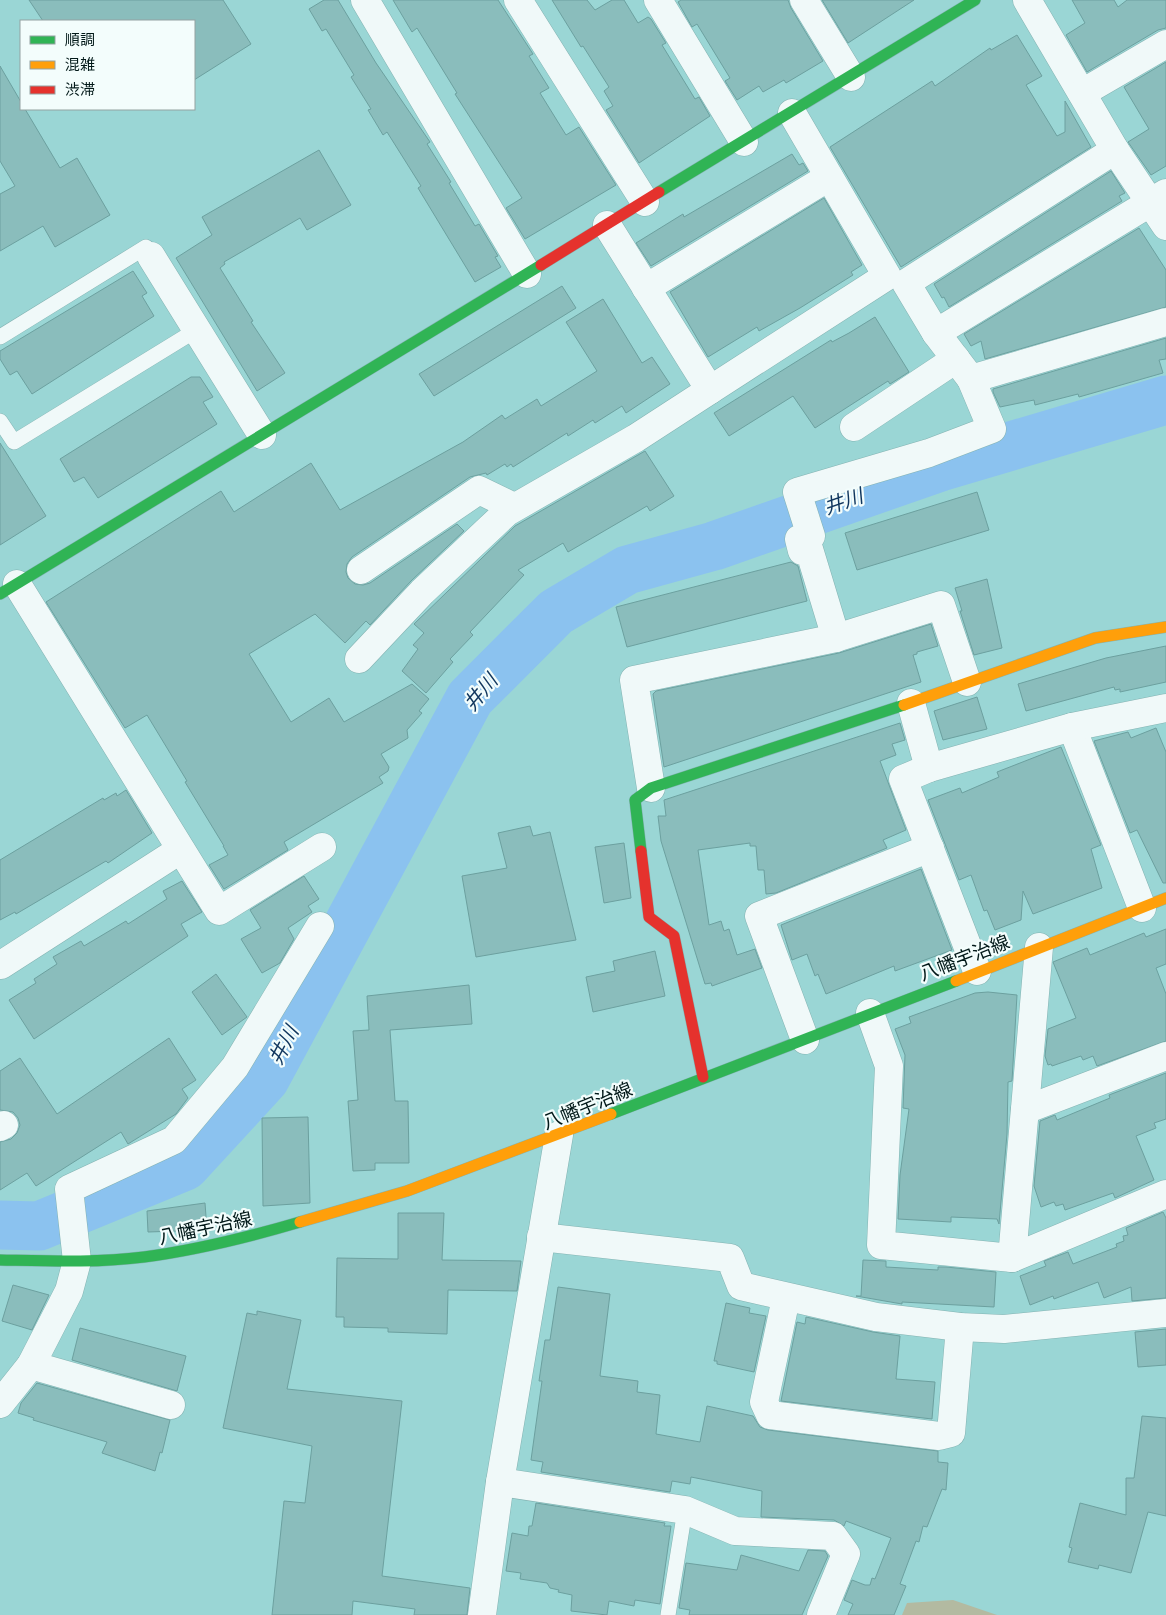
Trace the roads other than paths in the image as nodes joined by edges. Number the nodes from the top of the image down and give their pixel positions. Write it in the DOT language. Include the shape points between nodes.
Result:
graph roads {
  1 [pos="365,0"];
  2 [pos="518,0"];
  3 [pos="658,0"];
  4 [pos="804,0"];
  5 [pos="975,0"];
  6 [pos="1027,0"];
  7 [pos="1166,44"];
  8 [pos="851,78"];
  9 [pos="1082,93"];
  10 [pos="792,113"];
  11 [pos="744,142"];
  12 [pos="1115,150"];
  13 [pos="829,177"];
  14 [pos="1158,198"];
  15 [pos="646,202"];
  16 [pos="607,225"];
  17 [pos="1166,226"];
  18 [pos="151,256"];
  19 [pos="528,274"];
  20 [pos="896,280"];
  21 [pos="646,288"];
  22 [pos="1166,322"];
  23 [pos="198,329"];
  24 [pos="936,333"];
  25 [pos="0,337"];
  26 [pos="964,369"];
  27 [pos="710,390"];
  28 [pos="0,420"];
  29 [pos="854,428"];
  30 [pos="262,435"];
  31 [pos="514,507"];
  32 [pos="361,570"];
  33 [pos="5,588"];
  34 [pos="1166,627"];
  35 [pos="836,638"];
  36 [pos="359,659"];
  37 [pos="967,682"];
  38 [pos="911,703"];
  39 [pos="1166,708"];
  40 [pos="1072,727"];
  41 [pos="929,768"];
  42 [pos="651,788"];
  43 [pos="322,847"];
  44 [pos="930,848"];
  45 [pos="180,850"];
  46 [pos="1154,903"];
  47 [pos="320,926"];
  48 [pos="1040,947"];
  49 [pos="1,965"];
  50 [pos="977,971"];
  51 [pos="870,1013"];
  52 [pos="805,1040"];
  53 [pos="1166,1056"];
  54 [pos="703,1077"];
  55 [pos="1025,1110"];
  56 [pos="559,1135"];
  57 [pos="1166,1194"];
  58 [pos="541,1237"];
  59 [pos="76,1249"];
  60 [pos="1012,1258"];
  61 [pos="0,1260"];
  62 [pos="786,1298"];
  63 [pos="1166,1313"];
  64 [pos="960,1327"];
  65 [pos="31,1365"];
  66 [pos="0,1404"];
  67 [pos="171,1405"];
  68 [pos="500,1482"];
  69 [pos="685,1510"];
  70 [pos="482,1615"];
  71 [pos="668,1615"];
  72 [pos="820,1615"];
  1 -- 19 [label="street"];
  2 -- 15 [label="street"];
  3 -- 11 [label="street"];
  4 -- 8 [label="street"];
  5 -- 8 [label="street"];
  6 -- 9 [label="street"];
  7 -- 9 [label="street"];
  8 -- 10 [label="street"];
  9 -- 12 [label="street"];
  10 -- 11 [label="street"];
  10 -- 13 [label="street"];
  11 -- 15 [label="street"];
  12 -- 14 [label="street"];
  12 -- 20 [label="street"];
  13 -- 20 [label="street"];
  13 -- 21 [label="street"];
  14 -- 17 [label="street"];
  14 -- 24 [label="street"];
  15 -- 16 [label="street"];
  16 -- 19 [label="street"];
  16 -- 21 [label="street"];
  18 -- 23 [label="street"];
  18 -- 25 [label="lane" via="146,247"];
  19 -- 30 [label="street"];
  20 -- 24 [label="street"];
  20 -- 27 [label="street"];
  21 -- 27 [label="street"];
  22 -- 26 [label="street"];
  23 -- 28 [label="lane" via="14,442"];
  23 -- 30 [label="street"];
  24 -- 26 [label="street"];
  26 -- 29 [label="street"];
  26 -- 35 [label="street" via="992,429 929,453 797,492"];
  27 -- 31 [label="street" via="636,438"];
  30 -- 33 [label="street"];
  31 -- 32 [label="street" via="479,490"];
  31 -- 36 [label="street" via="422,592"];
  33 -- 45 [label="street"];
  34 -- 37 [label="street" via="1095,638"];
  35 -- 37 [label="street" via="941,605"];
  35 -- 42 [label="street" via="634,680"];
  37 -- 38 [label="street"];
  38 -- 41 [label="street"];
  38 -- 42 [label="street"];
  39 -- 40 [label="street"];
  40 -- 41 [label="street"];
  40 -- 46 [label="street"];
  41 -- 44 [label="street" via="903,779"];
  42 -- 54 [label="street" via="635,800 649,917 674,936"];
  43 -- 45 [label="street" via="218,911"];
  44 -- 50 [label="street"];
  44 -- 52 [label="street" via="759,916"];
  45 -- 49 [label="street"];
  46 -- 48 [label="street, 八幡宇治線"];
  47 -- 59 [label="street" via="235,1067 174,1140 70,1189"];
  48 -- 50 [label="street, 八幡宇治線"];
  48 -- 55 [label="street"];
  50 -- 51 [label="street, 八幡宇治線"];
  51 -- 52 [label="street, 八幡宇治線"];
  51 -- 60 [label="street" via="889,1066 881,1245"];
  52 -- 54 [label="street, 八幡宇治線"];
  53 -- 55 [label="street"];
  54 -- 56 [label="street, 八幡宇治線"];
  55 -- 60 [label="street"];
  56 -- 58 [label="street"];
  56 -- 59 [label="street, 八幡宇治線" via="407,1191 236,1241 142,1257"];
  57 -- 60 [label="street"];
  58 -- 62 [label="street" via="730,1258 741,1286"];
  58 -- 68 [label="street"];
  59 -- 61 [label="street, 八幡宇治線"];
  59 -- 65 [label="street" via="70,1291"];
  62 -- 64 [label="street" via="876,1317"];
  62 -- 64 [label="street" via="764,1402 770,1415 940,1436 951,1433"];
  63 -- 64 [label="street" via="1004,1329"];
  65 -- 66 [label="street"];
  65 -- 67 [label="street"];
  68 -- 69 [label="street"];
  68 -- 70 [label="street"];
  69 -- 71 [label="lane"];
  69 -- 72 [label="street" via="735,1531 833,1536 846,1554"];
}
